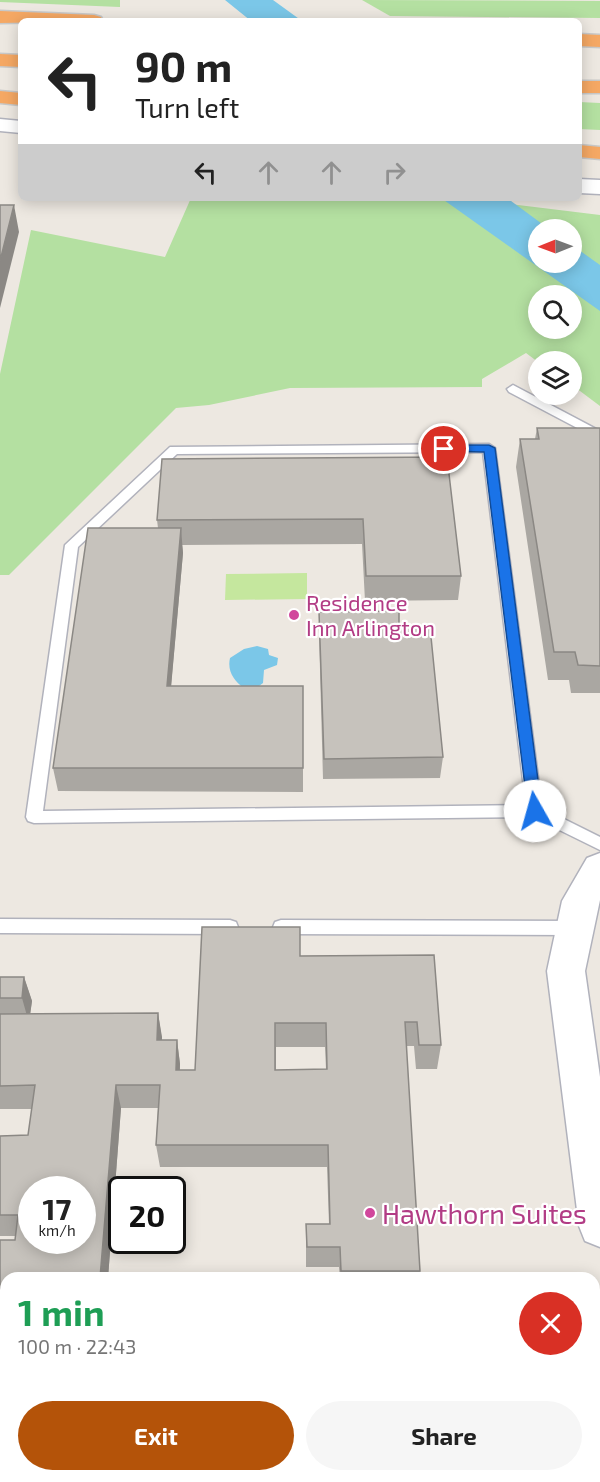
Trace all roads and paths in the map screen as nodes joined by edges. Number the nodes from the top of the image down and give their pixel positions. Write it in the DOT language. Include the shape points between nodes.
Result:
graph roads {
  1 [pos="0,17"];
  2 [pos="24,18"];
  3 [pos="600,27"];
  4 [pos="582,28"];
  5 [pos="582,40"];
  6 [pos="600,41"];
  7 [pos="0,60"];
  8 [pos="18,61"];
  9 [pos="582,87"];
  10 [pos="600,87"];
  11 [pos="0,97"];
  12 [pos="18,99"];
  13 [pos="0,125"];
  14 [pos="18,127"];
  15 [pos="582,137"];
  16 [pos="600,138"];
  17 [pos="582,151"];
  18 [pos="600,153"];
  19 [pos="582,186"];
  20 [pos="600,187"];
  21 [pos="513,389"];
  22 [pos="600,436"];
  23 [pos="535,811"];
  24 [pos="600,844"];
  25 [pos="600,868"];
  26 [pos="0,926"];
  27 [pos="575,928"];
  28 [pos="600,1226"];
  1 -- 2 [label="highway"];
  3 -- 4 [label="highway"];
  5 -- 6 [label="highway"];
  7 -- 8 [label="highway"];
  9 -- 10 [label="highway"];
  11 -- 12 [label="highway"];
  13 -- 14 [label="street"];
  15 -- 16 [label="highway"];
  17 -- 18 [label="highway"];
  19 -- 20 [label="street"];
  21 -- 22 [label="lane"];
  23 -- 23 [label="lane" via="34,817 72,545 174,450 489,448"];
  23 -- 24 [label="lane"];
  25 -- 27 [label="street" via="580,901"];
  26 -- 27 [label="lane"];
  27 -- 28 [label="street" via="566,971"];
}
